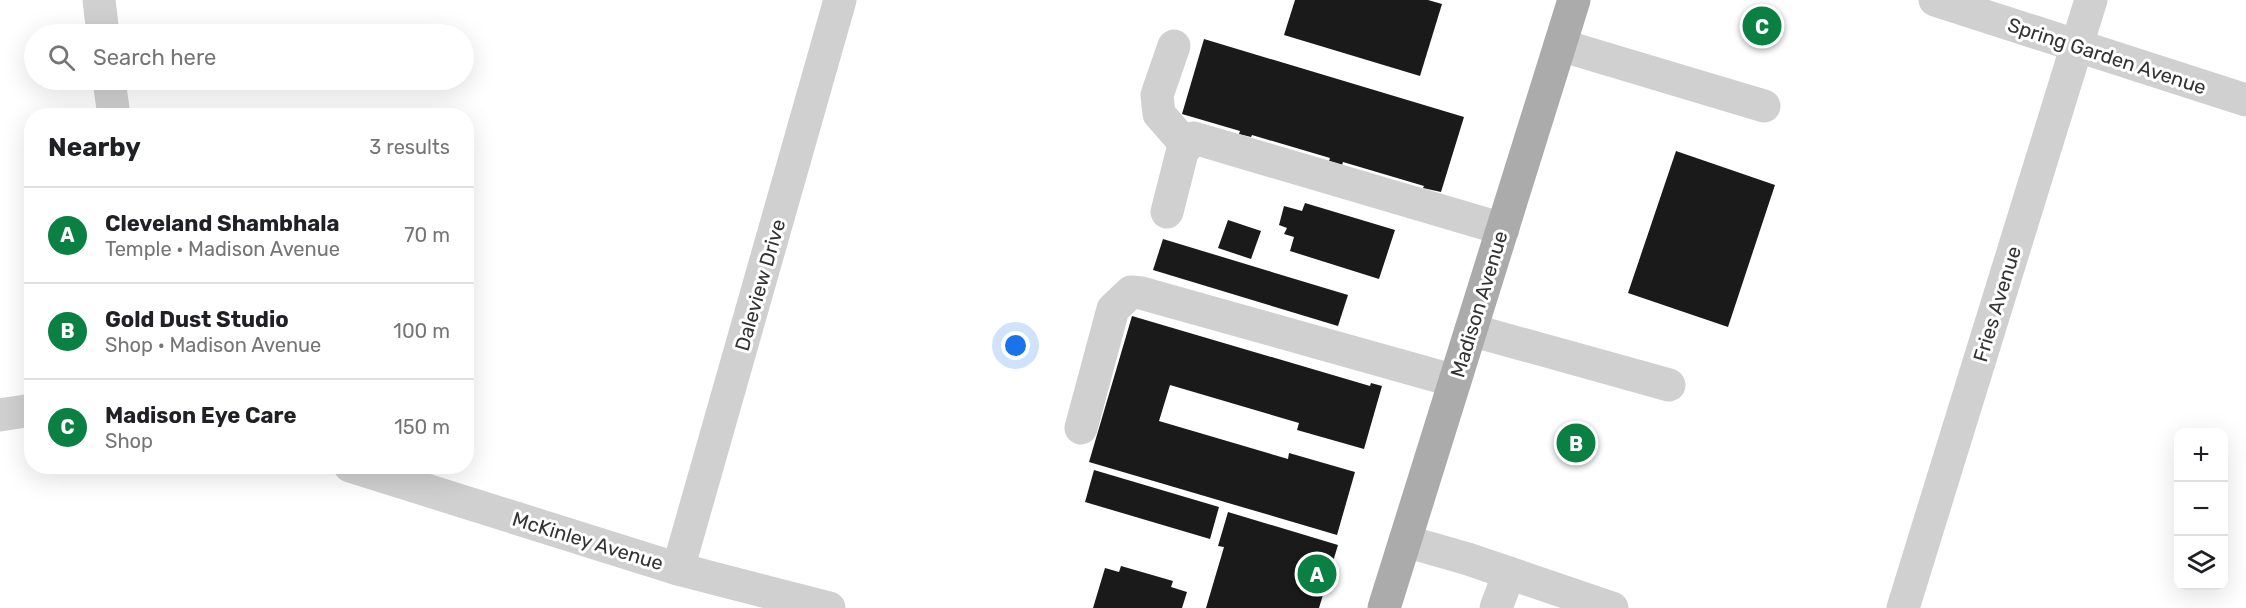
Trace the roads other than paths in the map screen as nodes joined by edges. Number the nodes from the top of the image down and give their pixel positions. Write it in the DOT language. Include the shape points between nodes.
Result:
graph roads {
  1 [pos="99,0"];
  2 [pos="840,0"];
  3 [pos="1574,0"];
  4 [pos="1935,0"];
  5 [pos="2091,0"];
  6 [pos="103,24"];
  7 [pos="1560,45"];
  8 [pos="1174,46"];
  9 [pos="2076,46"];
  10 [pos="110,90"];
  11 [pos="2246,100"];
  12 [pos="1764,106"];
  13 [pos="113,108"];
  14 [pos="1187,146"];
  15 [pos="1167,212"];
  16 [pos="1503,229"];
  17 [pos="1471,330"];
  18 [pos="1455,381"];
  19 [pos="1670,385"];
  20 [pos="24,412"];
  21 [pos="0,415"];
  22 [pos="1081,428"];
  23 [pos="375,474"];
  24 [pos="1405,541"];
  25 [pos="678,569"];
  26 [pos="1509,573"];
  27 [pos="829,608"];
  28 [pos="1384,608"];
  29 [pos="1497,608"];
  30 [pos="1612,608"];
  31 [pos="1903,608"];
  1 -- 6 [label="street"];
  2 -- 25 [label="street, Daleview Drive"];
  3 -- 7 [label="main road, Madison Avenue"];
  4 -- 9 [label="street, Spring Garden Avenue"];
  5 -- 9 [label="street, Fries Avenue"];
  7 -- 12 [label="street"];
  7 -- 16 [label="main road, Madison Avenue"];
  8 -- 14 [label="street" via="1157,95 1159,114"];
  9 -- 11 [label="street, Spring Garden Avenue"];
  9 -- 31 [label="street, Fries Avenue"];
  10 -- 13 [label="street"];
  14 -- 15 [label="street"];
  14 -- 16 [label="street" via="1194,138"];
  16 -- 17 [label="main road, Madison Avenue"];
  17 -- 18 [label="main road, Madison Avenue"];
  17 -- 19 [label="street"];
  18 -- 22 [label="street" via="1131,292 1113,309"];
  18 -- 24 [label="main road, Madison Avenue"];
  20 -- 21 [label="street"];
  23 -- 25 [label="street, McKinley Avenue"];
  24 -- 26 [label="street"];
  24 -- 28 [label="main road, Madison Avenue"];
  25 -- 27 [label="street, McKinley Avenue"];
  26 -- 29 [label="street"];
  26 -- 30 [label="street"];
}
